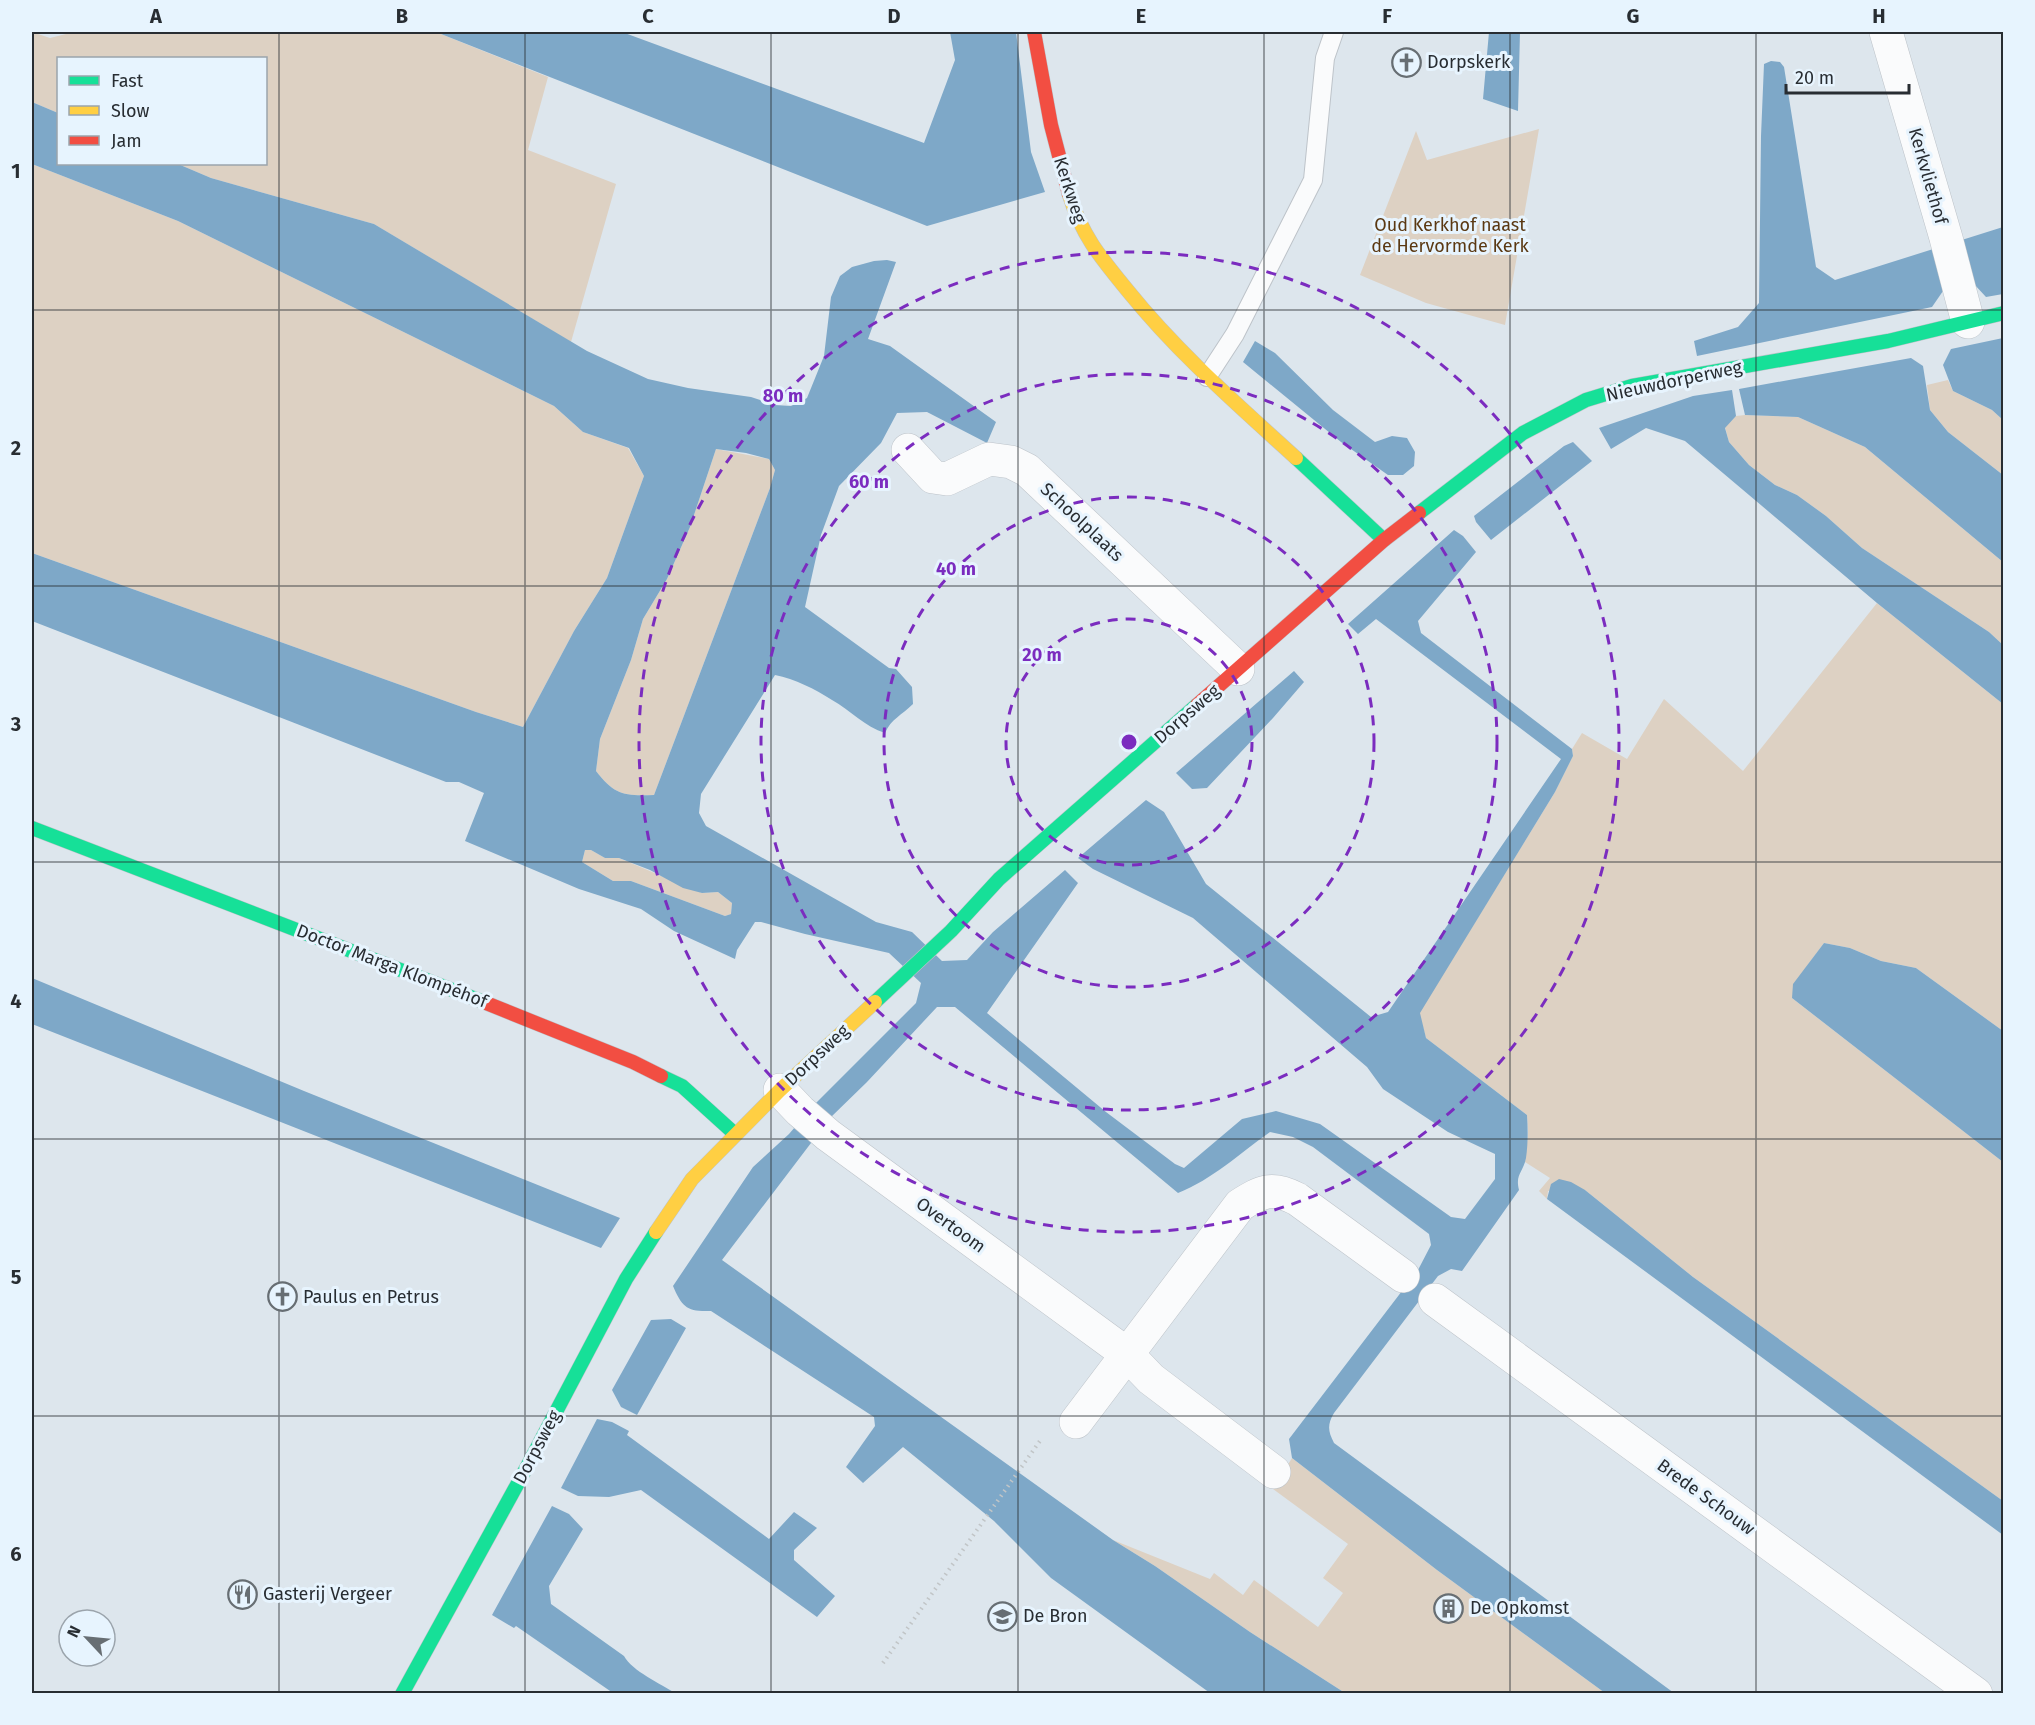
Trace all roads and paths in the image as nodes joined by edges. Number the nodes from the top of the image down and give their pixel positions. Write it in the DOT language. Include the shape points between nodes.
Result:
graph roads {
  1 [pos="1034,32"];
  2 [pos="1334,32"];
  3 [pos="1886,32"];
  4 [pos="2004,313"];
  5 [pos="1968,322"];
  6 [pos="1207,377"];
  7 [pos="908,450"];
  8 [pos="1384,540"];
  9 [pos="1238,669"];
  10 [pos="32,828"];
  11 [pos="790,1101"];
  12 [pos="735,1134"];
  13 [pos="1403,1276"];
  14 [pos="1435,1300"];
  15 [pos="1127,1354"];
  16 [pos="1077,1422"];
  17 [pos="1027,1459"];
  18 [pos="1274,1472"];
  19 [pos="883,1663"];
  20 [pos="402,1694"];
  21 [pos="1976,1694"];
  1 -- 6 [label="street, Kerkweg" via="1051,125 1077,219 1094,249 1157,327"];
  2 -- 6 [label="lane" via="1325,58 1312,180 1235,334"];
  3 -- 5 [label="street, Kerkvliethof"];
  4 -- 5 [label="street, Nieuwdorperweg"];
  5 -- 8 [label="street, Nieuwdorperweg" via="1888,341 1632,387 1586,400 1523,433"];
  6 -- 8 [label="street, Kerkweg"];
  7 -- 9 [label="street, Schoolplaats" via="933,477 947,479 989,459 1011,462 1027,470"];
  8 -- 9 [label="street, Dorpsweg"];
  9 -- 11 [label="street, Dorpsweg" via="999,879 897,981"];
  10 -- 12 [label="street, Doctor Marga Klompéhof" via="633,1062 682,1086"];
  11 -- 12 [label="street, Dorpsweg"];
  11 -- 15 [label="street, Overtoom" via="828,1135"];
  12 -- 20 [label="street, Dorpsweg" via="692,1179 626,1279"];
  13 -- 15 [label="street" via="1297,1199 1281,1191 1261,1192 1240,1205"];
  14 -- 21 [label="street, Brede Schouw"];
  15 -- 16 [label="street"];
  15 -- 18 [label="street, Overtoom" via="1150,1379"];
  17 -- 19 [label="path"];
}
